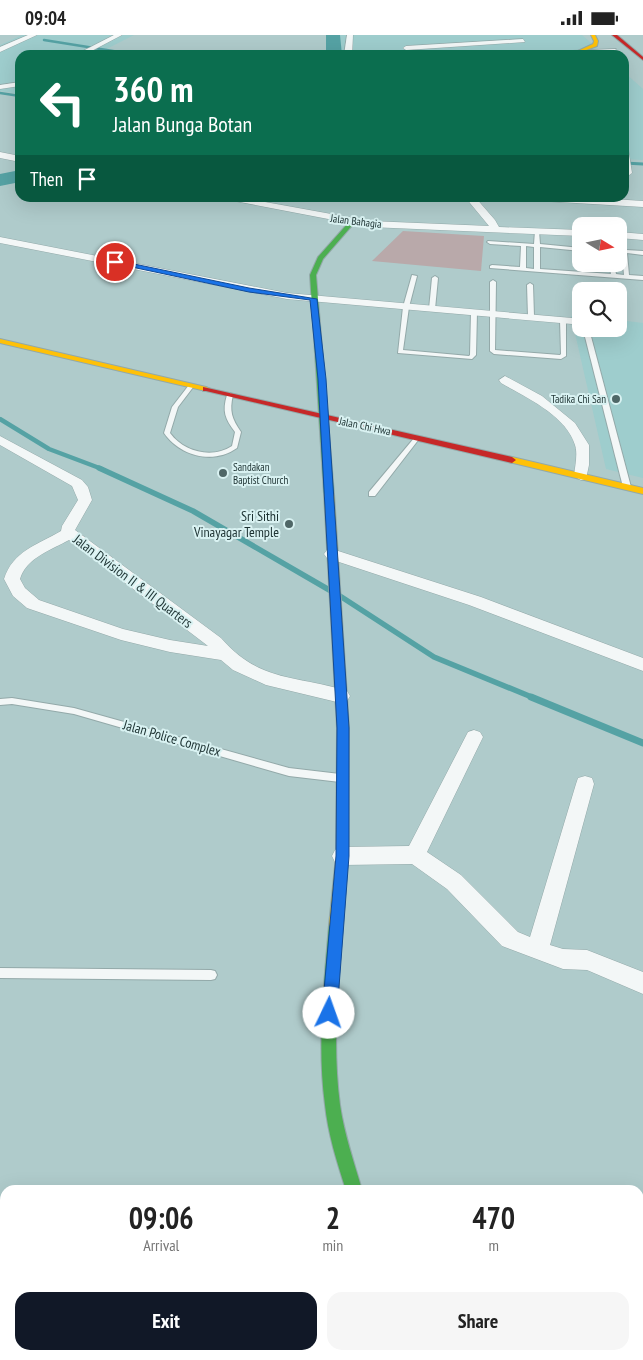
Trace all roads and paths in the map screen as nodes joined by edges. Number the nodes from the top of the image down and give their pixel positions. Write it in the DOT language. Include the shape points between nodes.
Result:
graph roads {
  1 [pos="12,35"];
  2 [pos="30,35"];
  3 [pos="34,35"];
  4 [pos="119,35"];
  5 [pos="350,35"];
  6 [pos="517,35"];
  7 [pos="593,35"];
  8 [pos="597,35"];
  9 [pos="406,38"];
  10 [pos="4,39"];
  11 [pos="523,41"];
  12 [pos="616,47"];
  13 [pos="3,49"];
  14 [pos="90,50"];
  15 [pos="348,50"];
  16 [pos="406,50"];
  17 [pos="418,50"];
  18 [pos="531,50"];
  19 [pos="585,50"];
  20 [pos="591,50"];
  21 [pos="629,55"];
  22 [pos="640,61"];
  23 [pos="15,151"];
  24 [pos="3,156"];
  25 [pos="245,202"];
  26 [pos="474,202"];
  27 [pos="608,202"];
  28 [pos="643,204"];
  29 [pos="352,222"];
  30 [pos="495,230"];
  31 [pos="537,231"];
  32 [pos="572,233"];
  33 [pos="628,236"];
  34 [pos="643,237"];
  35 [pos="0,240"];
  36 [pos="490,242"];
  37 [pos="524,245"];
  38 [pos="537,246"];
  39 [pos="572,248"];
  40 [pos="628,252"];
  41 [pos="643,253"];
  42 [pos="492,267"];
  43 [pos="523,269"];
  44 [pos="537,270"];
  45 [pos="614,273"];
  46 [pos="626,273"];
  47 [pos="614,276"];
  48 [pos="414,277"];
  49 [pos="627,277"];
  50 [pos="435,278"];
  51 [pos="643,278"];
  52 [pos="493,282"];
  53 [pos="530,285"];
  54 [pos="313,299"];
  55 [pos="406,307"];
  56 [pos="432,309"];
  57 [pos="474,313"];
  58 [pos="493,314"];
  59 [pos="531,317"];
  60 [pos="572,321"];
  61 [pos="588,337"];
  62 [pos="0,341"];
  63 [pos="504,380"];
  64 [pos="191,386"];
  65 [pos="230,395"];
  66 [pos="323,417"];
  67 [pos="417,438"];
  68 [pos="0,440"];
  69 [pos="581,476"];
  70 [pos="627,487"];
  71 [pos="643,491"];
  72 [pos="372,495"];
  73 [pos="70,533"];
  74 [pos="332,554"];
  75 [pos="223,654"];
  76 [pos="643,665"];
  77 [pos="341,696"];
  78 [pos="0,701"];
  79 [pos="474,737"];
  80 [pos="343,778"];
  81 [pos="585,784"];
  82 [pos="415,855"];
  83 [pos="342,856"];
  84 [pos="537,951"];
  85 [pos="0,973"];
  86 [pos="211,975"];
  87 [pos="643,983"];
  88 [pos="353,1185"];
  1 -- 2 [label="street"];
  3 -- 13 [label="street"];
  4 -- 14 [label="street"];
  5 -- 15 [label="street"];
  6 -- 11 [label="street"];
  7 -- 19 [label="street" via="595,45"];
  8 -- 12 [label="street"];
  9 -- 16 [label="street"];
  10 -- 13 [label="street" via="12,43"];
  11 -- 17 [label="street"];
  11 -- 18 [label="street"];
  12 -- 20 [label="street"];
  21 -- 22 [label="street"];
  23 -- 24 [label="street"];
  25 -- 29 [label="street, Jalan Bahagia"];
  26 -- 30 [label="street"];
  27 -- 28 [label="street"];
  29 -- 30 [label="street, Jalan Bahagia"];
  29 -- 54 [label="street" via="317,262 313,275"];
  30 -- 31 [label="street, Jalan Bahagia"];
  31 -- 32 [label="street, Jalan Bahagia"];
  31 -- 38 [label="lane"];
  33 -- 34 [label="street"];
  35 -- 54 [label="street" via="249,290"];
  36 -- 37 [label="lane"];
  37 -- 38 [label="lane"];
  37 -- 43 [label="lane"];
  38 -- 39 [label="lane"];
  38 -- 44 [label="lane"];
  40 -- 41 [label="lane"];
  42 -- 43 [label="lane"];
  43 -- 44 [label="lane"];
  44 -- 47 [label="lane"];
  45 -- 47 [label="lane"];
  46 -- 49 [label="lane"];
  47 -- 49 [label="lane"];
  48 -- 55 [label="lane"];
  49 -- 51 [label="lane"];
  50 -- 56 [label="lane"];
  52 -- 58 [label="lane"];
  53 -- 59 [label="lane"];
  54 -- 55 [label="street"];
  54 -- 66 [label="street"];
  55 -- 56 [label="street"];
  55 -- 57 [label="lane" via="400,352 416,354 470,358 474,355"];
  56 -- 57 [label="street"];
  57 -- 58 [label="street"];
  58 -- 59 [label="street"];
  58 -- 60 [label="lane" via="492,349 499,353 560,357 564,355"];
  59 -- 60 [label="street"];
  61 -- 70 [label="lane"];
  62 -- 64 [label="street, Jalan Chi Hwa"];
  63 -- 69 [label="street" via="533,397 571,427 582,445"];
  64 -- 65 [label="street, Jalan Chi Hwa"];
  64 -- 65 [label="lane" via="175,407 166,433 178,446 194,452 223,454 235,447 238,432 225,409"];
  65 -- 66 [label="street, Jalan Chi Hwa"];
  66 -- 67 [label="street, Jalan Chi Hwa"];
  66 -- 74 [label="street"];
  67 -- 69 [label="street, Jalan Chi Hwa"];
  67 -- 72 [label="lane"];
  68 -- 73 [label="street" via="62,473 81,487 86,500 69,526"];
  69 -- 70 [label="street, Jalan Chi Hwa"];
  70 -- 71 [label="street, Jalan Chi Hwa"];
  73 -- 75 [label="street, Jalan Division II & III Quarters" via="215,642"];
  73 -- 75 [label="street, Jalan Division II & III Quarters" via="28,555 16,566 12,579 32,604 122,634"];
  74 -- 76 [label="street" via="475,601"];
  74 -- 77 [label="street"];
  75 -- 77 [label="street, Jalan Division II & III Quarters" via="248,670 279,682 302,690"];
  77 -- 80 [label="street"];
  78 -- 80 [label="lane, Jalan Police Complex" via="74,711 289,772"];
  79 -- 82 [label="street"];
  80 -- 83 [label="street"];
  81 -- 84 [label="street"];
  82 -- 83 [label="street"];
  82 -- 84 [label="street" via="454,882 510,939"];
  83 -- 88 [label="street" via="330,999 330,1058 337,1130"];
  84 -- 87 [label="street" via="563,959 587,960"];
  85 -- 86 [label="lane"];
}
